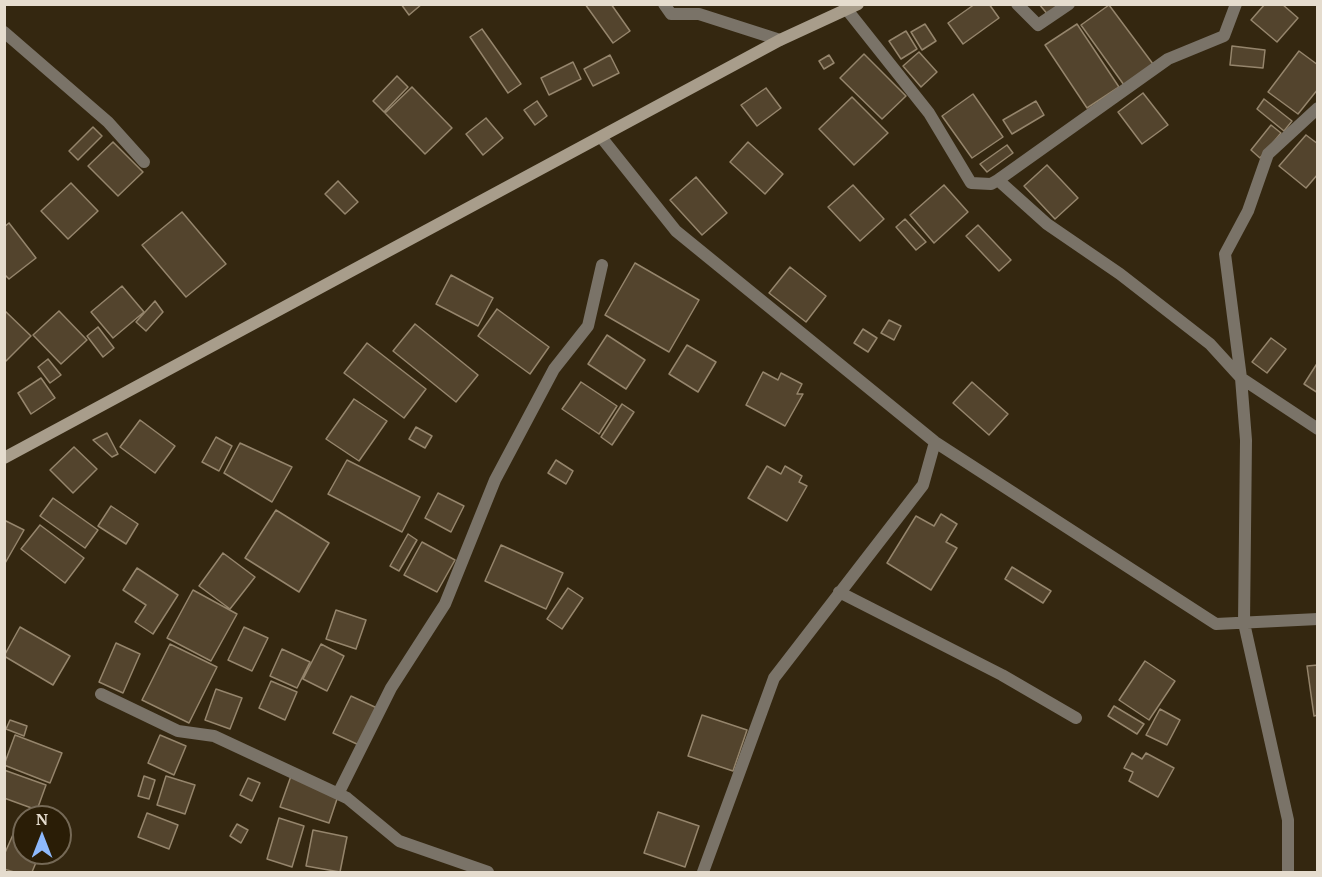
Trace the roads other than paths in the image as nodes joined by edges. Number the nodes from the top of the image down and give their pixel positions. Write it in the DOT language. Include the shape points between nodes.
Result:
graph roads {
  1 [pos="664,4"];
  2 [pos="1017,4"];
  3 [pos="1068,4"];
  4 [pos="1236,4"];
  5 [pos="853,8"];
  6 [pos="4,32"];
  7 [pos="780,40"];
  8 [pos="1317,108"];
  9 [pos="601,137"];
  10 [pos="144,162"];
  11 [pos="998,180"];
  12 [pos="602,265"];
  13 [pos="1241,378"];
  14 [pos="1317,429"];
  15 [pos="935,442"];
  16 [pos="4,458"];
  17 [pos="839,592"];
  18 [pos="1317,618"];
  19 [pos="1244,622"];
  20 [pos="101,694"];
  21 [pos="1076,718"];
  22 [pos="338,794"];
  23 [pos="488,873"];
  24 [pos="703,873"];
  25 [pos="1288,873"];
  1 -- 7 [label="street" via="671,14 699,14"];
  2 -- 3 [label="street" via="1038,25"];
  4 -- 11 [label="street" via="1224,36 1168,59"];
  5 -- 7 [label="main road"];
  5 -- 11 [label="street" via="929,113 971,183 991,184"];
  6 -- 10 [label="street" via="108,122"];
  7 -- 9 [label="main road"];
  8 -- 13 [label="street" via="1268,154 1248,211 1225,254"];
  9 -- 15 [label="street" via="676,231"];
  9 -- 16 [label="main road"];
  11 -- 13 [label="street" via="1047,224 1120,274 1210,344"];
  12 -- 22 [label="street" via="588,326 554,369 500,470 445,604 391,688"];
  13 -- 14 [label="street"];
  13 -- 19 [label="street" via="1246,440"];
  15 -- 17 [label="street" via="923,485"];
  15 -- 19 [label="street" via="1216,624"];
  17 -- 21 [label="street" via="1002,675"];
  17 -- 24 [label="street" via="774,678"];
  18 -- 19 [label="street"];
  19 -- 25 [label="street" via="1288,819"];
  20 -- 22 [label="street" via="178,731 214,736"];
  22 -- 23 [label="street" via="399,841"];
}
